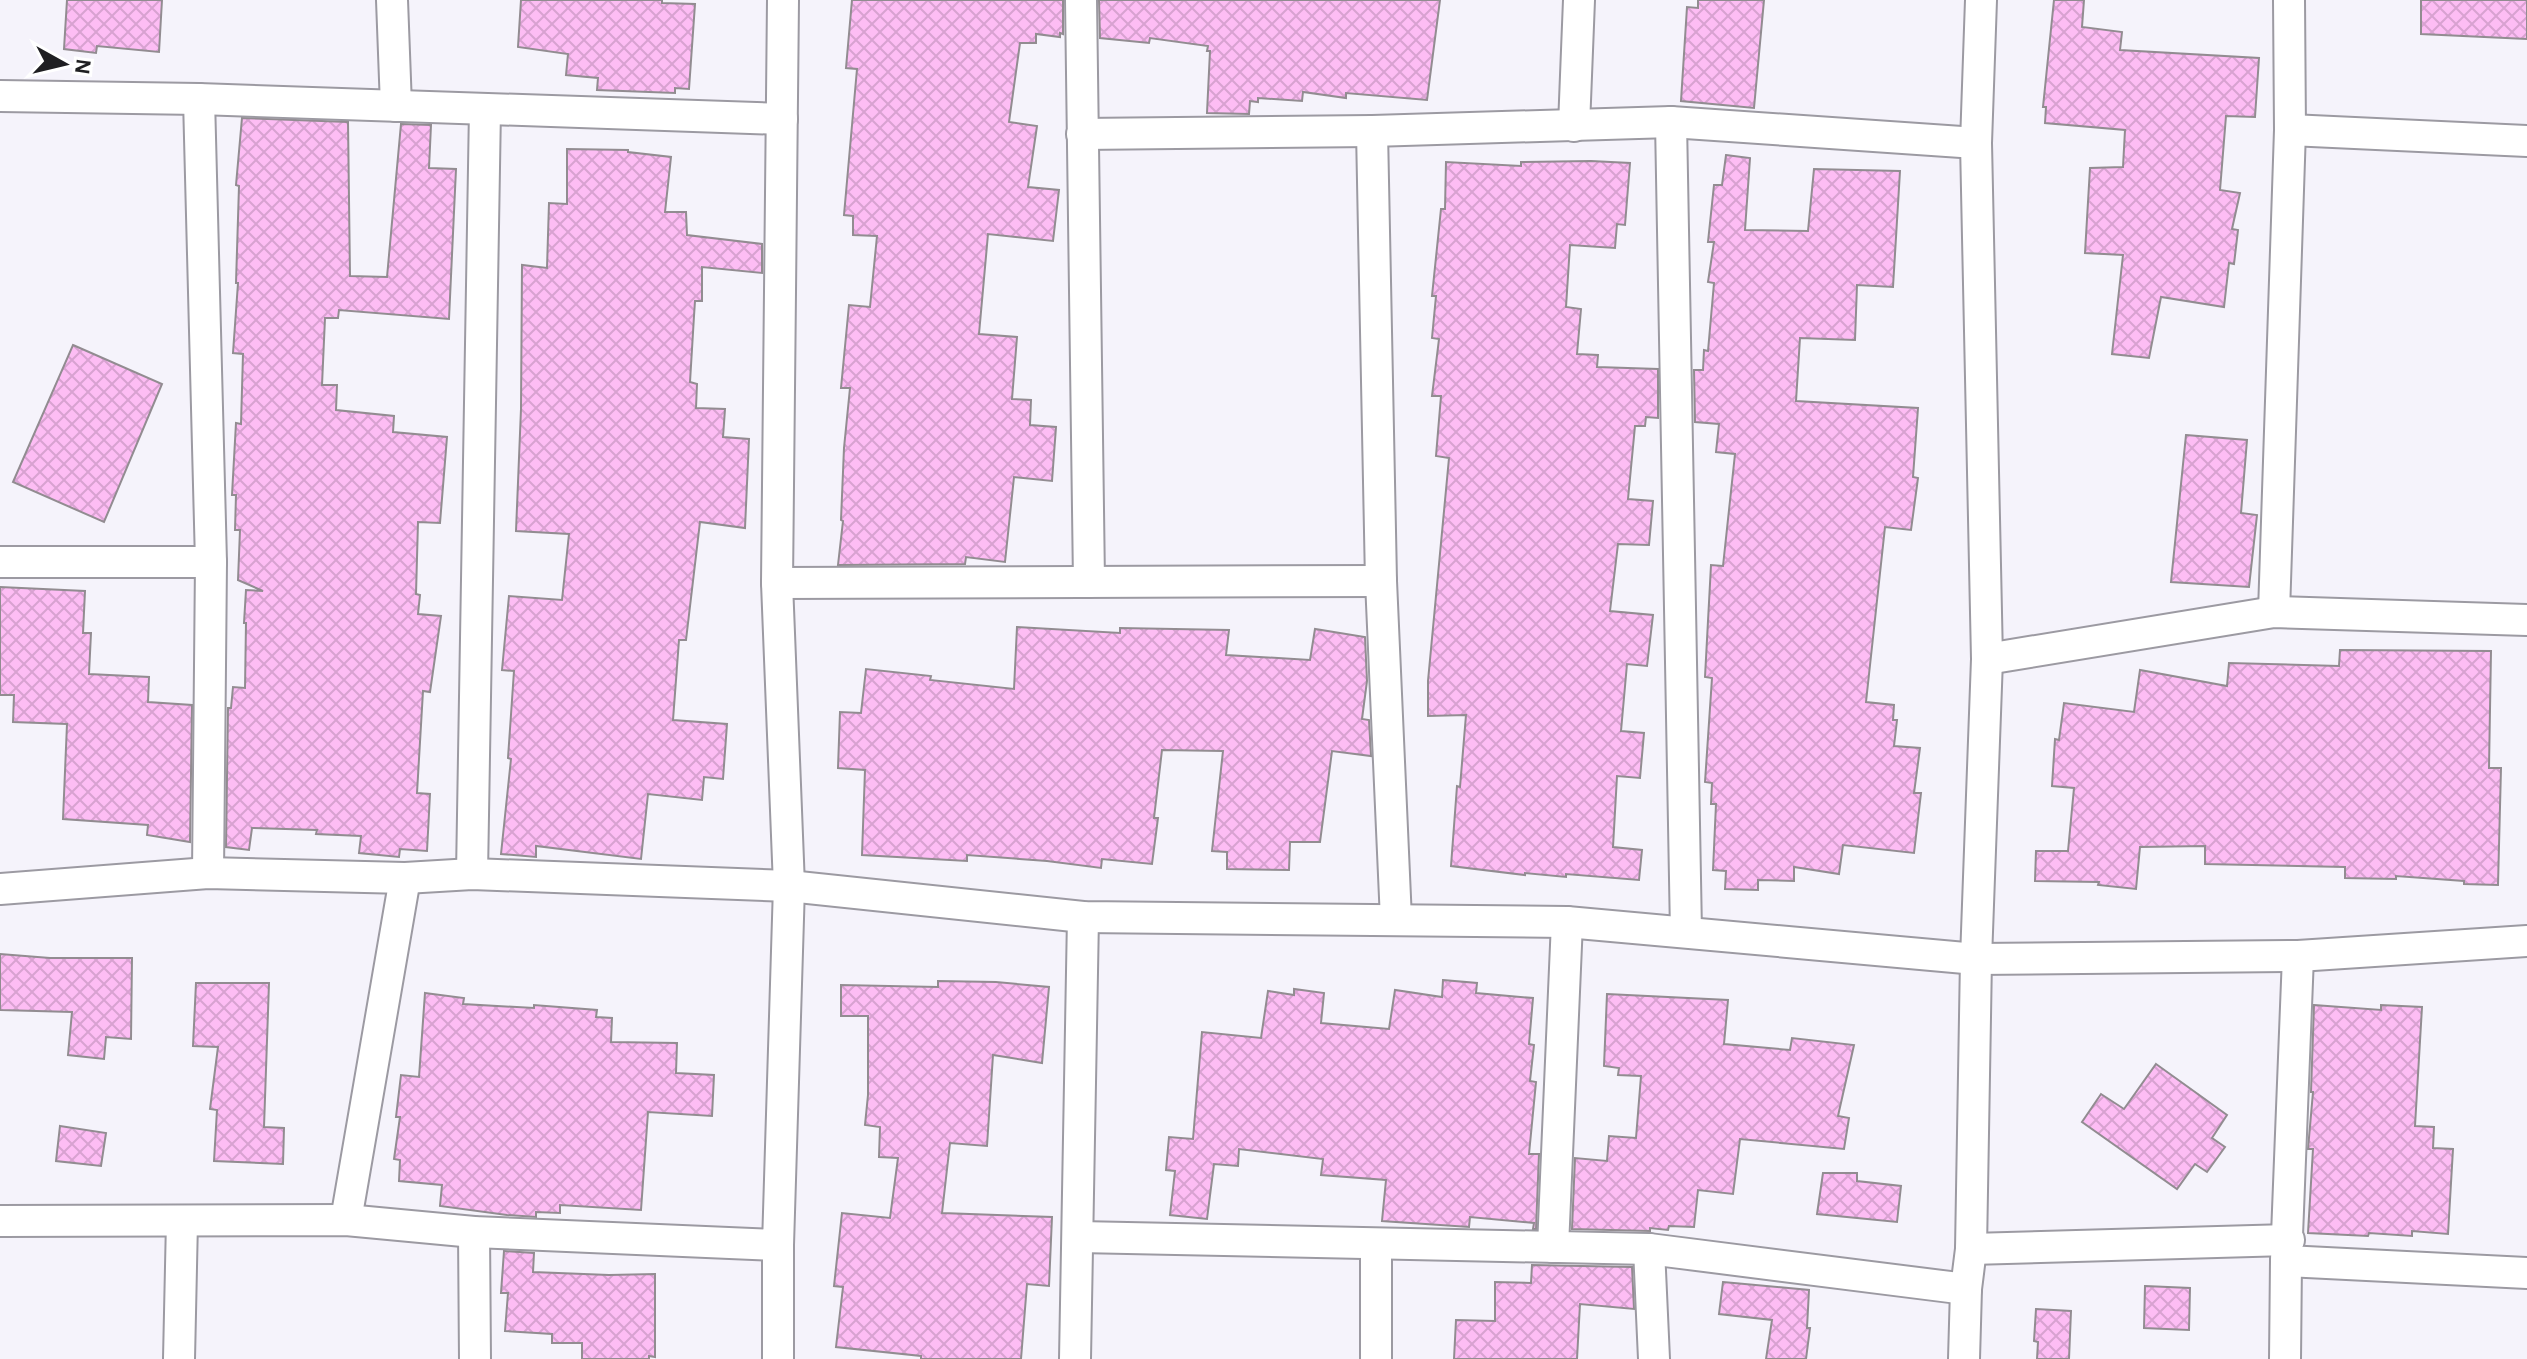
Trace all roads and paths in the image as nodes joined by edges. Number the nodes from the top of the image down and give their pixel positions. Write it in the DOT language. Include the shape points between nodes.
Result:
graph roads {
  1 [pos="392,0"];
  2 [pos="783,0"];
  3 [pos="1081,0"];
  4 [pos="1579,0"];
  5 [pos="1981,0"];
  6 [pos="2289,0"];
  7 [pos="0,96"];
  8 [pos="199,99"];
  9 [pos="396,106"];
  10 [pos="485,109"];
  11 [pos="782,119"];
  12 [pos="1671,122"];
  13 [pos="1574,126"];
  14 [pos="2290,130"];
  15 [pos="1372,131"];
  16 [pos="1082,134"];
  17 [pos="2527,141"];
  18 [pos="1976,143"];
  19 [pos="0,562"];
  20 [pos="211,562"];
  21 [pos="1381,581"];
  22 [pos="1089,582"];
  23 [pos="777,583"];
  24 [pos="2274,612"];
  25 [pos="2527,620"];
  26 [pos="1987,659"];
  27 [pos="208,873"];
  28 [pos="472,874"];
  29 [pos="405,878"];
  30 [pos="789,886"];
  31 [pos="0,889"];
  32 [pos="1083,917"];
  33 [pos="1396,920"];
  34 [pos="1567,922"];
  35 [pos="1686,932"];
  36 [pos="2527,941"];
  37 [pos="2298,956"];
  38 [pos="1976,959"];
  39 [pos="346,1220"];
  40 [pos="0,1221"];
  41 [pos="182,1221"];
  42 [pos="474,1232"];
  43 [pos="1079,1237"];
  44 [pos="1376,1244"];
  45 [pos="778,1245"];
  46 [pos="1553,1247"];
  47 [pos="1649,1249"];
  48 [pos="1971,1249"];
  49 [pos="2287,1251"];
  50 [pos="2527,1273"];
  51 [pos="1966,1289"];
  52 [pos="179,1359"];
  53 [pos="475,1359"];
  54 [pos="778,1359"];
  55 [pos="1075,1359"];
  56 [pos="1376,1359"];
  57 [pos="1654,1359"];
  58 [pos="1964,1359"];
  59 [pos="2285,1359"];
  1 -- 9 [label="street"];
  2 -- 11 [label="street"];
  3 -- 16 [label="street"];
  4 -- 13 [label="street"];
  5 -- 18 [label="street"];
  6 -- 14 [label="street"];
  7 -- 8 [label="street"];
  8 -- 9 [label="street"];
  8 -- 20 [label="street"];
  9 -- 10 [label="street"];
  10 -- 11 [label="street"];
  10 -- 28 [label="street"];
  11 -- 23 [label="street"];
  12 -- 13 [label="street"];
  12 -- 18 [label="street"];
  12 -- 35 [label="street"];
  13 -- 15 [label="street"];
  14 -- 17 [label="street"];
  14 -- 24 [label="street"];
  15 -- 16 [label="street"];
  15 -- 21 [label="street"];
  16 -- 22 [label="street"];
  18 -- 26 [label="street"];
  19 -- 20 [label="street"];
  20 -- 27 [label="street"];
  21 -- 22 [label="street"];
  21 -- 33 [label="street"];
  22 -- 23 [label="street"];
  23 -- 30 [label="street"];
  24 -- 25 [label="street"];
  24 -- 26 [label="street"];
  26 -- 38 [label="street"];
  27 -- 29 [label="street"];
  27 -- 31 [label="street"];
  28 -- 29 [label="street"];
  28 -- 30 [label="street"];
  29 -- 39 [label="street"];
  30 -- 32 [label="street"];
  30 -- 45 [label="street"];
  32 -- 33 [label="street"];
  32 -- 43 [label="street"];
  33 -- 34 [label="street"];
  34 -- 35 [label="street"];
  34 -- 46 [label="street"];
  35 -- 38 [label="street"];
  36 -- 37 [label="street"];
  37 -- 38 [label="street"];
  37 -- 49 [label="street"];
  38 -- 48 [label="street"];
  39 -- 41 [label="street"];
  39 -- 42 [label="street"];
  40 -- 41 [label="street"];
  41 -- 52 [label="street"];
  42 -- 45 [label="street"];
  42 -- 53 [label="street"];
  43 -- 44 [label="street"];
  43 -- 55 [label="street"];
  44 -- 46 [label="street"];
  44 -- 56 [label="street"];
  45 -- 54 [label="street"];
  46 -- 47 [label="street"];
  47 -- 51 [label="street"];
  47 -- 57 [label="street"];
  48 -- 49 [label="street"];
  48 -- 51 [label="street"];
  49 -- 50 [label="street"];
  49 -- 59 [label="street"];
  51 -- 58 [label="street"];
}
